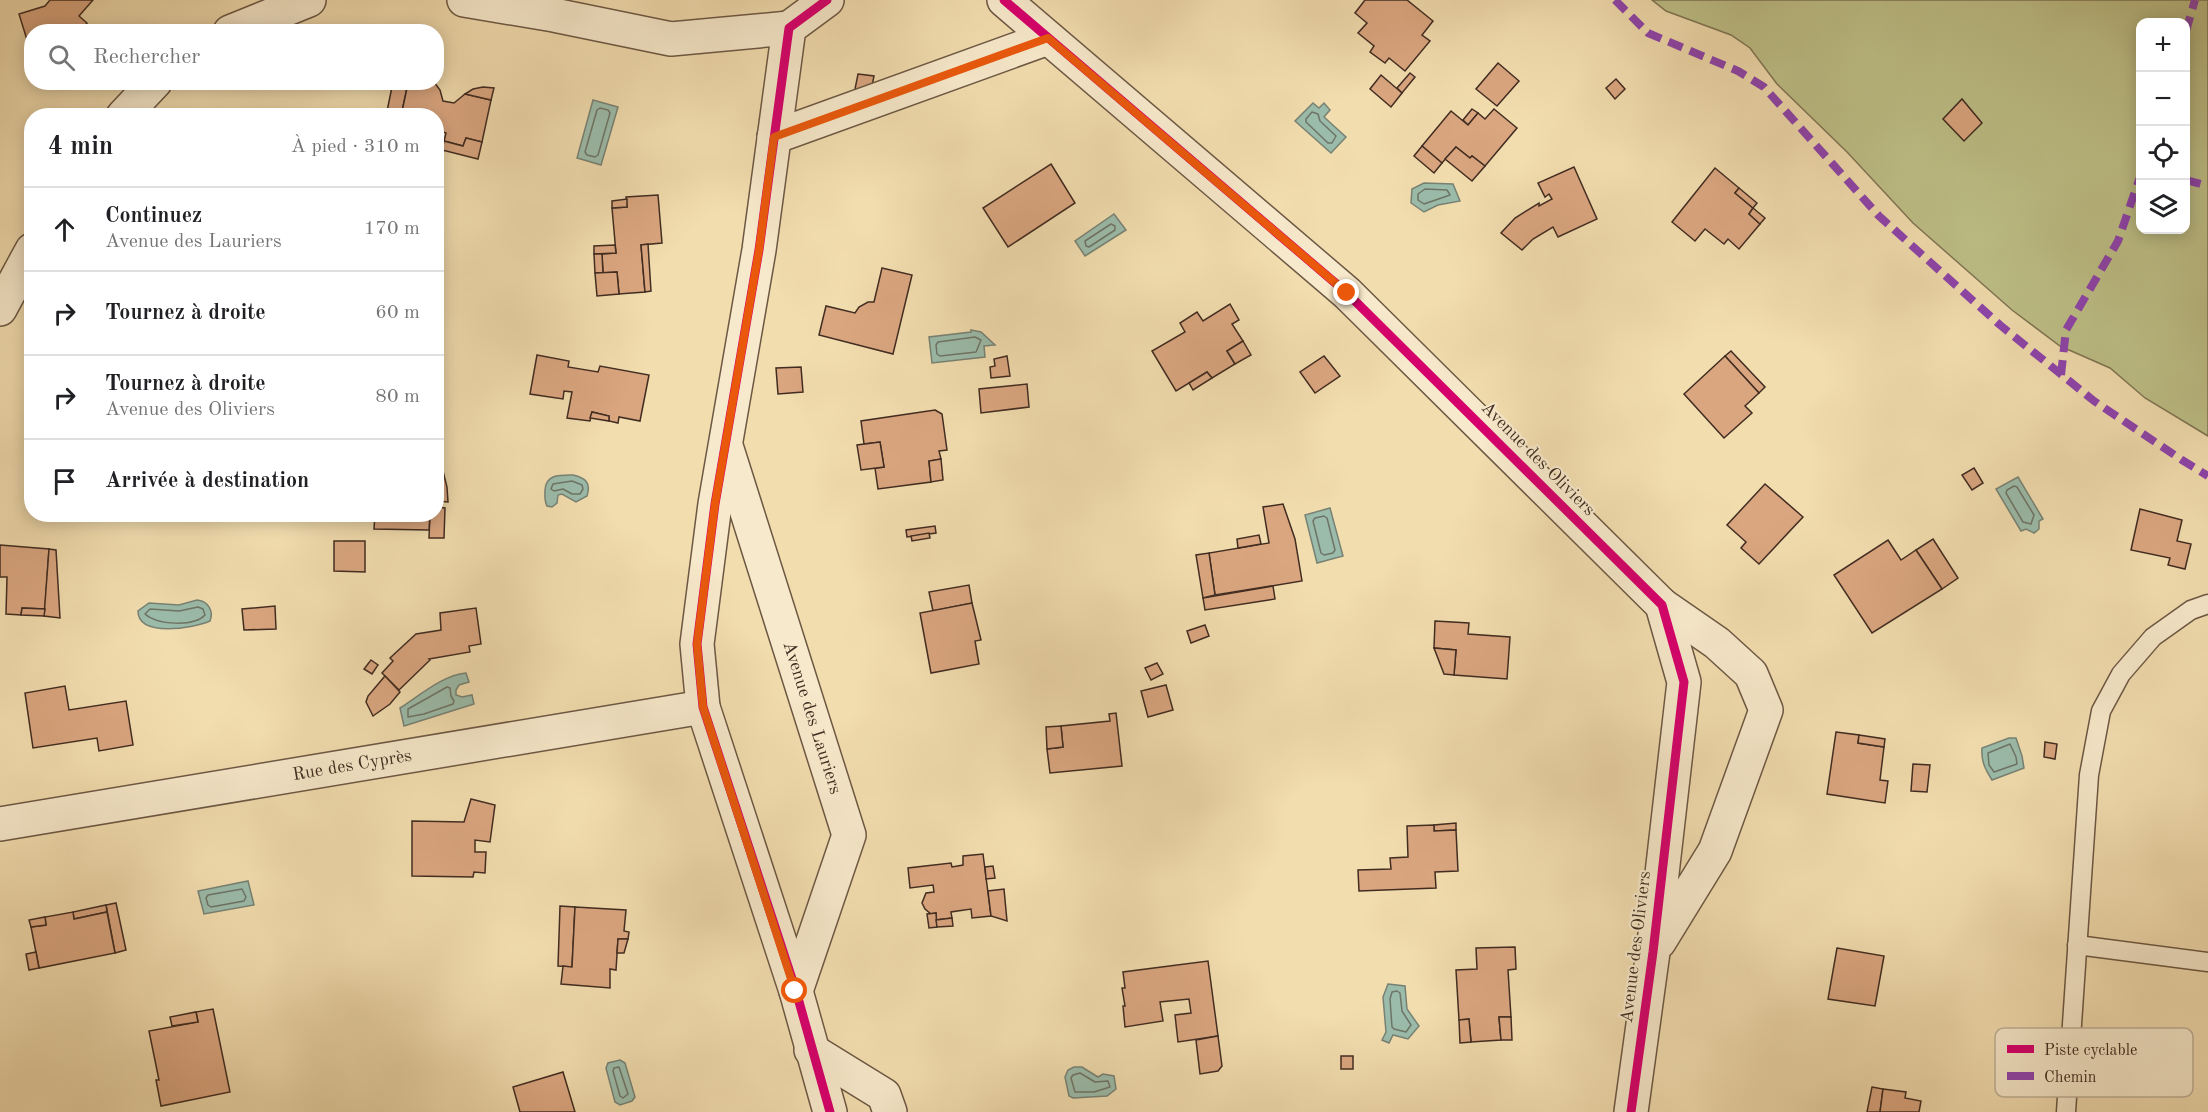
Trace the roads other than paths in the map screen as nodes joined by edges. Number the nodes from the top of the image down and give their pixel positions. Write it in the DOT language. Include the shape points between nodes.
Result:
graph roads {
  1 [pos="309,0"];
  2 [pos="464,0"];
  3 [pos="827,0"];
  4 [pos="1004,0"];
  5 [pos="250,24"];
  6 [pos="789,28"];
  7 [pos="1048,38"];
  8 [pos="147,90"];
  9 [pos="131,108"];
  10 [pos="774,137"];
  11 [pos="24,265"];
  12 [pos="0,309"];
  13 [pos="726,444"];
  14 [pos="2208,604"];
  15 [pos="1662,605"];
  16 [pos="703,707"];
  17 [pos="0,824"];
  18 [pos="2077,945"];
  19 [pos="1653,952"];
  20 [pos="2208,962"];
  21 [pos="795,991"];
  22 [pos="2072,1028"];
  23 [pos="812,1050"];
  24 [pos="2067,1097"];
  25 [pos="830,1112"];
  26 [pos="890,1112"];
  27 [pos="1631,1112"];
  28 [pos="2066,1112"];
  1 -- 5 [label="street"];
  2 -- 6 [label="street" via="671,39"];
  3 -- 6 [label="street"];
  4 -- 7 [label="street, Avenue des Oliviers"];
  6 -- 10 [label="street, Avenue des Lauriers"];
  7 -- 10 [label="street"];
  7 -- 15 [label="street, Avenue des Oliviers" via="1347,293"];
  8 -- 9 [label="street"];
  10 -- 13 [label="street, Avenue des Lauriers"];
  11 -- 12 [label="street"];
  13 -- 16 [label="street, Avenue des Lauriers" via="697,644"];
  13 -- 21 [label="street, Avenue des Lauriers" via="849,835"];
  14 -- 18 [label="lane" via="2191,610 2153,637 2121,674 2101,711 2089,776"];
  15 -- 19 [label="street, Avenue des Oliviers" via="1684,682"];
  15 -- 19 [label="street, Avenue des Oliviers" via="1717,643 1751,674 1766,710 1715,851"];
  16 -- 17 [label="street, Rue des Cyprès"];
  16 -- 21 [label="street, Avenue des Lauriers"];
  18 -- 20 [label="lane"];
  18 -- 22 [label="lane"];
  19 -- 27 [label="street, Avenue des Oliviers"];
  21 -- 23 [label="street, Avenue des Lauriers"];
  23 -- 25 [label="street, Avenue des Lauriers"];
  23 -- 26 [label="street" via="884,1095"];
  24 -- 28 [label="lane"];
}
